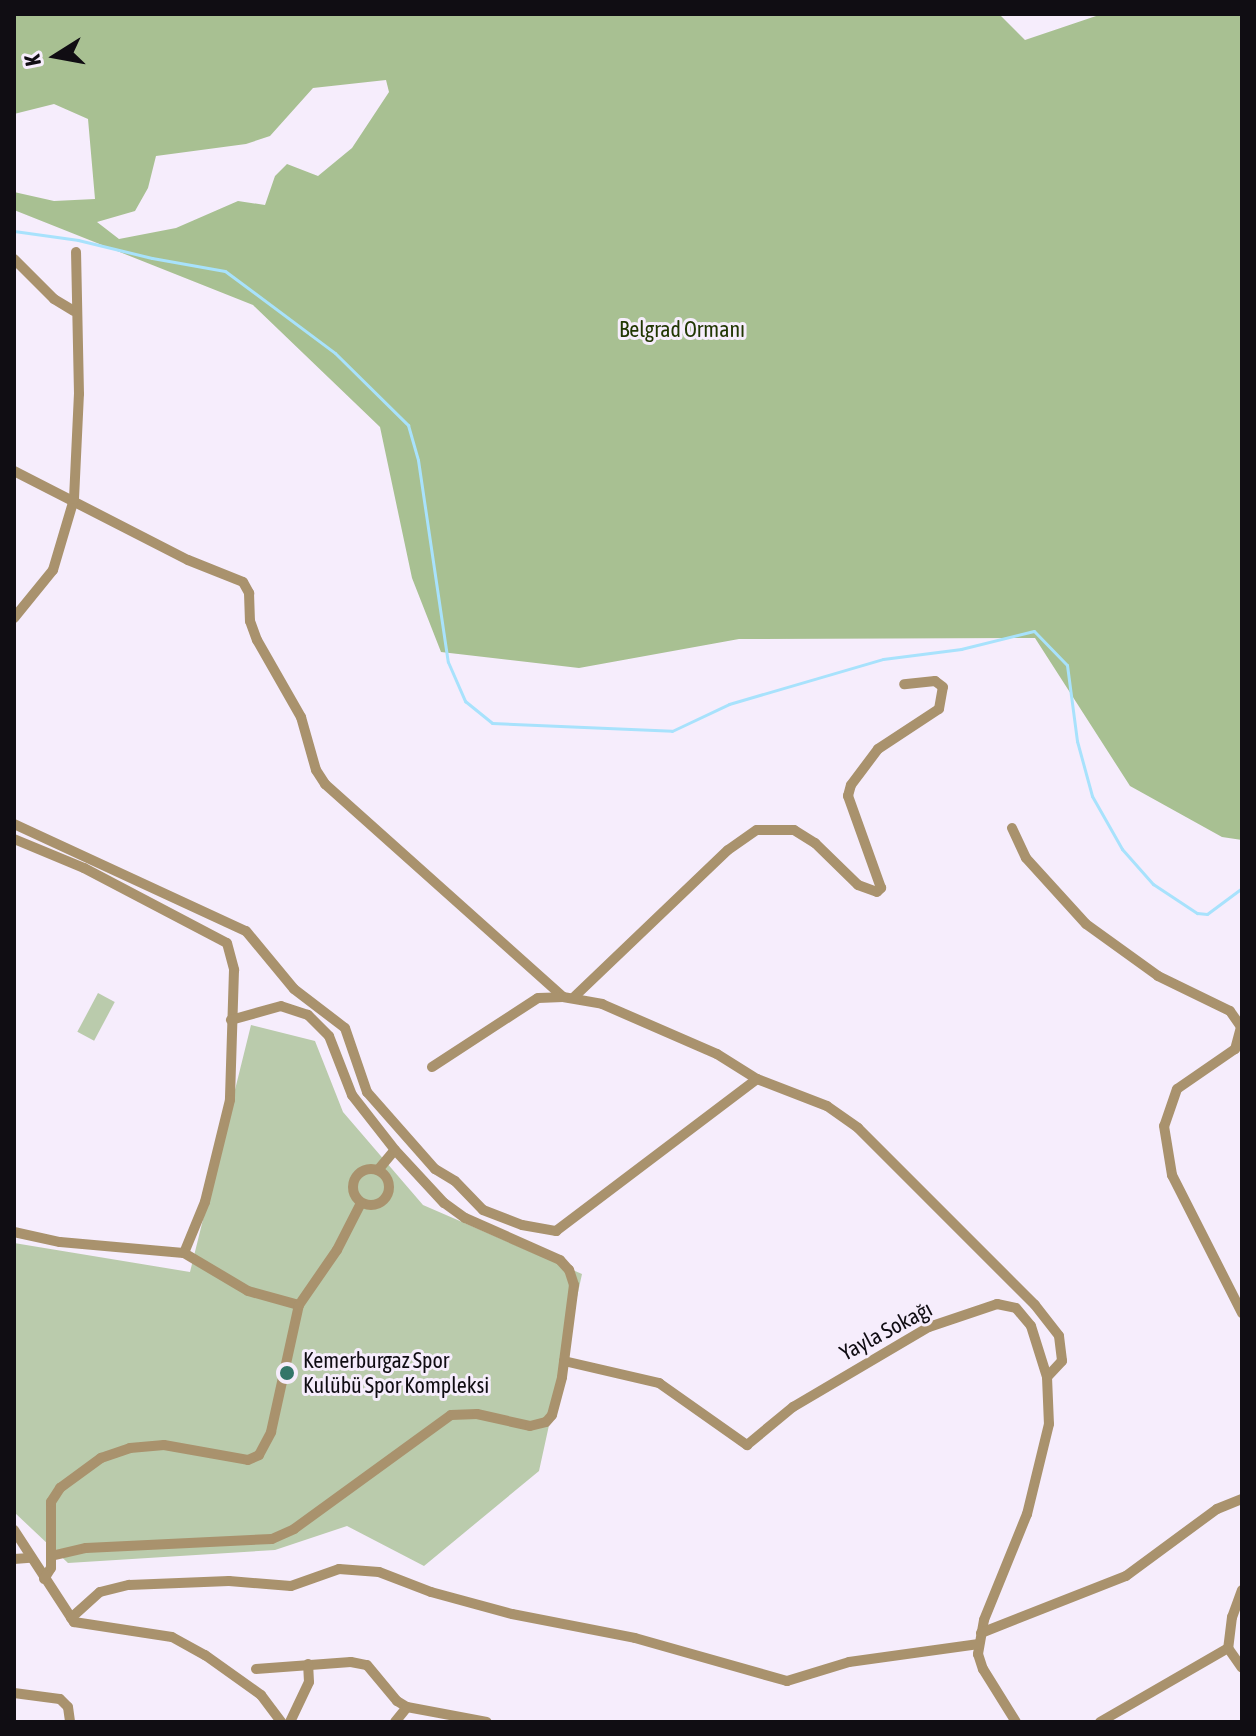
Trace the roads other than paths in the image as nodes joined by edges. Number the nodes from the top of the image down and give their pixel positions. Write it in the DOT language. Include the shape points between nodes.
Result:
graph roads {
  1 [pos="76,252"];
  2 [pos="14,259"];
  3 [pos="74,311"];
  4 [pos="14,471"];
  5 [pos="74,499"];
  6 [pos="14,618"];
  7 [pos="904,684"];
  8 [pos="14,824"];
  9 [pos="1012,828"];
  10 [pos="14,839"];
  11 [pos="568,998"];
  12 [pos="231,1020"];
  13 [pos="432,1067"];
  14 [pos="757,1079"];
  15 [pos="395,1150"];
  16 [pos="378,1170"];
  17 [pos="361,1203"];
  18 [pos="14,1232"];
  19 [pos="184,1253"];
  20 [pos="299,1305"];
  21 [pos="1242,1313"];
  22 [pos="564,1361"];
  23 [pos="1047,1377"];
  24 [pos="1242,1499"];
  25 [pos="14,1530"];
  26 [pos="51,1556"];
  27 [pos="30,1558"];
  28 [pos="14,1559"];
  29 [pos="44,1579"];
  30 [pos="1242,1590"];
  31 [pos="71,1618"];
  32 [pos="980,1639"];
  33 [pos="1228,1648"];
  34 [pos="308,1664"];
  35 [pos="1242,1668"];
  36 [pos="256,1669"];
  37 [pos="14,1693"];
  38 [pos="407,1707"];
  39 [pos="70,1722"];
  40 [pos="281,1722"];
  41 [pos="290,1722"];
  42 [pos="395,1722"];
  43 [pos="487,1722"];
  44 [pos="1016,1722"];
  45 [pos="1100,1722"];
  1 -- 3 [label="street"];
  2 -- 3 [label="street" via="54,299"];
  3 -- 5 [label="street" via="79,394"];
  4 -- 5 [label="street"];
  5 -- 6 [label="street" via="53,570"];
  5 -- 11 [label="street" via="188,560 243,582 253,630 301,717 320,777"];
  7 -- 11 [label="street" via="935,681 943,687 939,709 878,749 848,796 881,888 877,892 858,885 794,830 757,830 728,850"];
  8 -- 14 [label="street" via="246,931 294,989 345,1028 367,1092 435,1169 483,1210 522,1225 556,1231"];
  9 -- 21 [label="street" via="1034,869 1086,924 1158,976 1230,1011 1241,1027 1235,1049 1177,1089 1164,1126 1172,1175"];
  10 -- 12 [label="street" via="84,868 227,943 234,970"];
  11 -- 13 [label="street" via="538,998"];
  11 -- 14 [label="street" via="602,1004 717,1054"];
  12 -- 15 [label="street" via="281,1006 308,1015 336,1053 346,1086"];
  12 -- 19 [label="street" via="226,1124 205,1202"];
  14 -- 23 [label="street" via="827,1106 858,1128 1035,1305 1062,1344 1062,1361"];
  15 -- 16 [label="street"];
  15 -- 22 [label="street" via="453,1210 560,1260 569,1270 574,1285"];
  16 -- 17 [label="street" via="360,1172 353,1181 353,1194"];
  16 -- 17 [label="street" via="389,1183 388,1195 379,1204"];
  17 -- 20 [label="street"];
  18 -- 19 [label="street" via="60,1242"];
  19 -- 20 [label="street" via="248,1291"];
  20 -- 26 [label="street" via="271,1432 259,1455 248,1460 164,1445 101,1458 60,1488 51,1502"];
  22 -- 23 [label="street, Yayla Sokağı" via="659,1383 747,1445 793,1407 914,1336 997,1304 1024,1315"];
  22 -- 26 [label="street" via="546,1422 530,1426 477,1414 451,1415 282,1536 86,1548"];
  23 -- 32 [label="street, Yayla Sokağı" via="1049,1424 1041,1467"];
  24 -- 32 [label="street" via="1217,1509 1126,1576"];
  25 -- 27 [label="street"];
  26 -- 29 [label="street"];
  27 -- 28 [label="street"];
  27 -- 29 [label="street"];
  29 -- 31 [label="street"];
  30 -- 33 [label="street"];
  31 -- 32 [label="street" via="100,1592 129,1585 229,1581 291,1586 339,1569 379,1572 512,1614 635,1638 787,1681 849,1662"];
  31 -- 40 [label="street" via="84,1626 172,1637 261,1695"];
  32 -- 44 [label="street" via="983,1669"];
  33 -- 35 [label="street"];
  33 -- 45 [label="street"];
  34 -- 36 [label="street"];
  34 -- 38 [label="street" via="367,1665"];
  34 -- 41 [label="street" via="309,1682"];
  37 -- 39 [label="street" via="60,1699 68,1707"];
  38 -- 42 [label="street"];
  38 -- 43 [label="street"];
}
